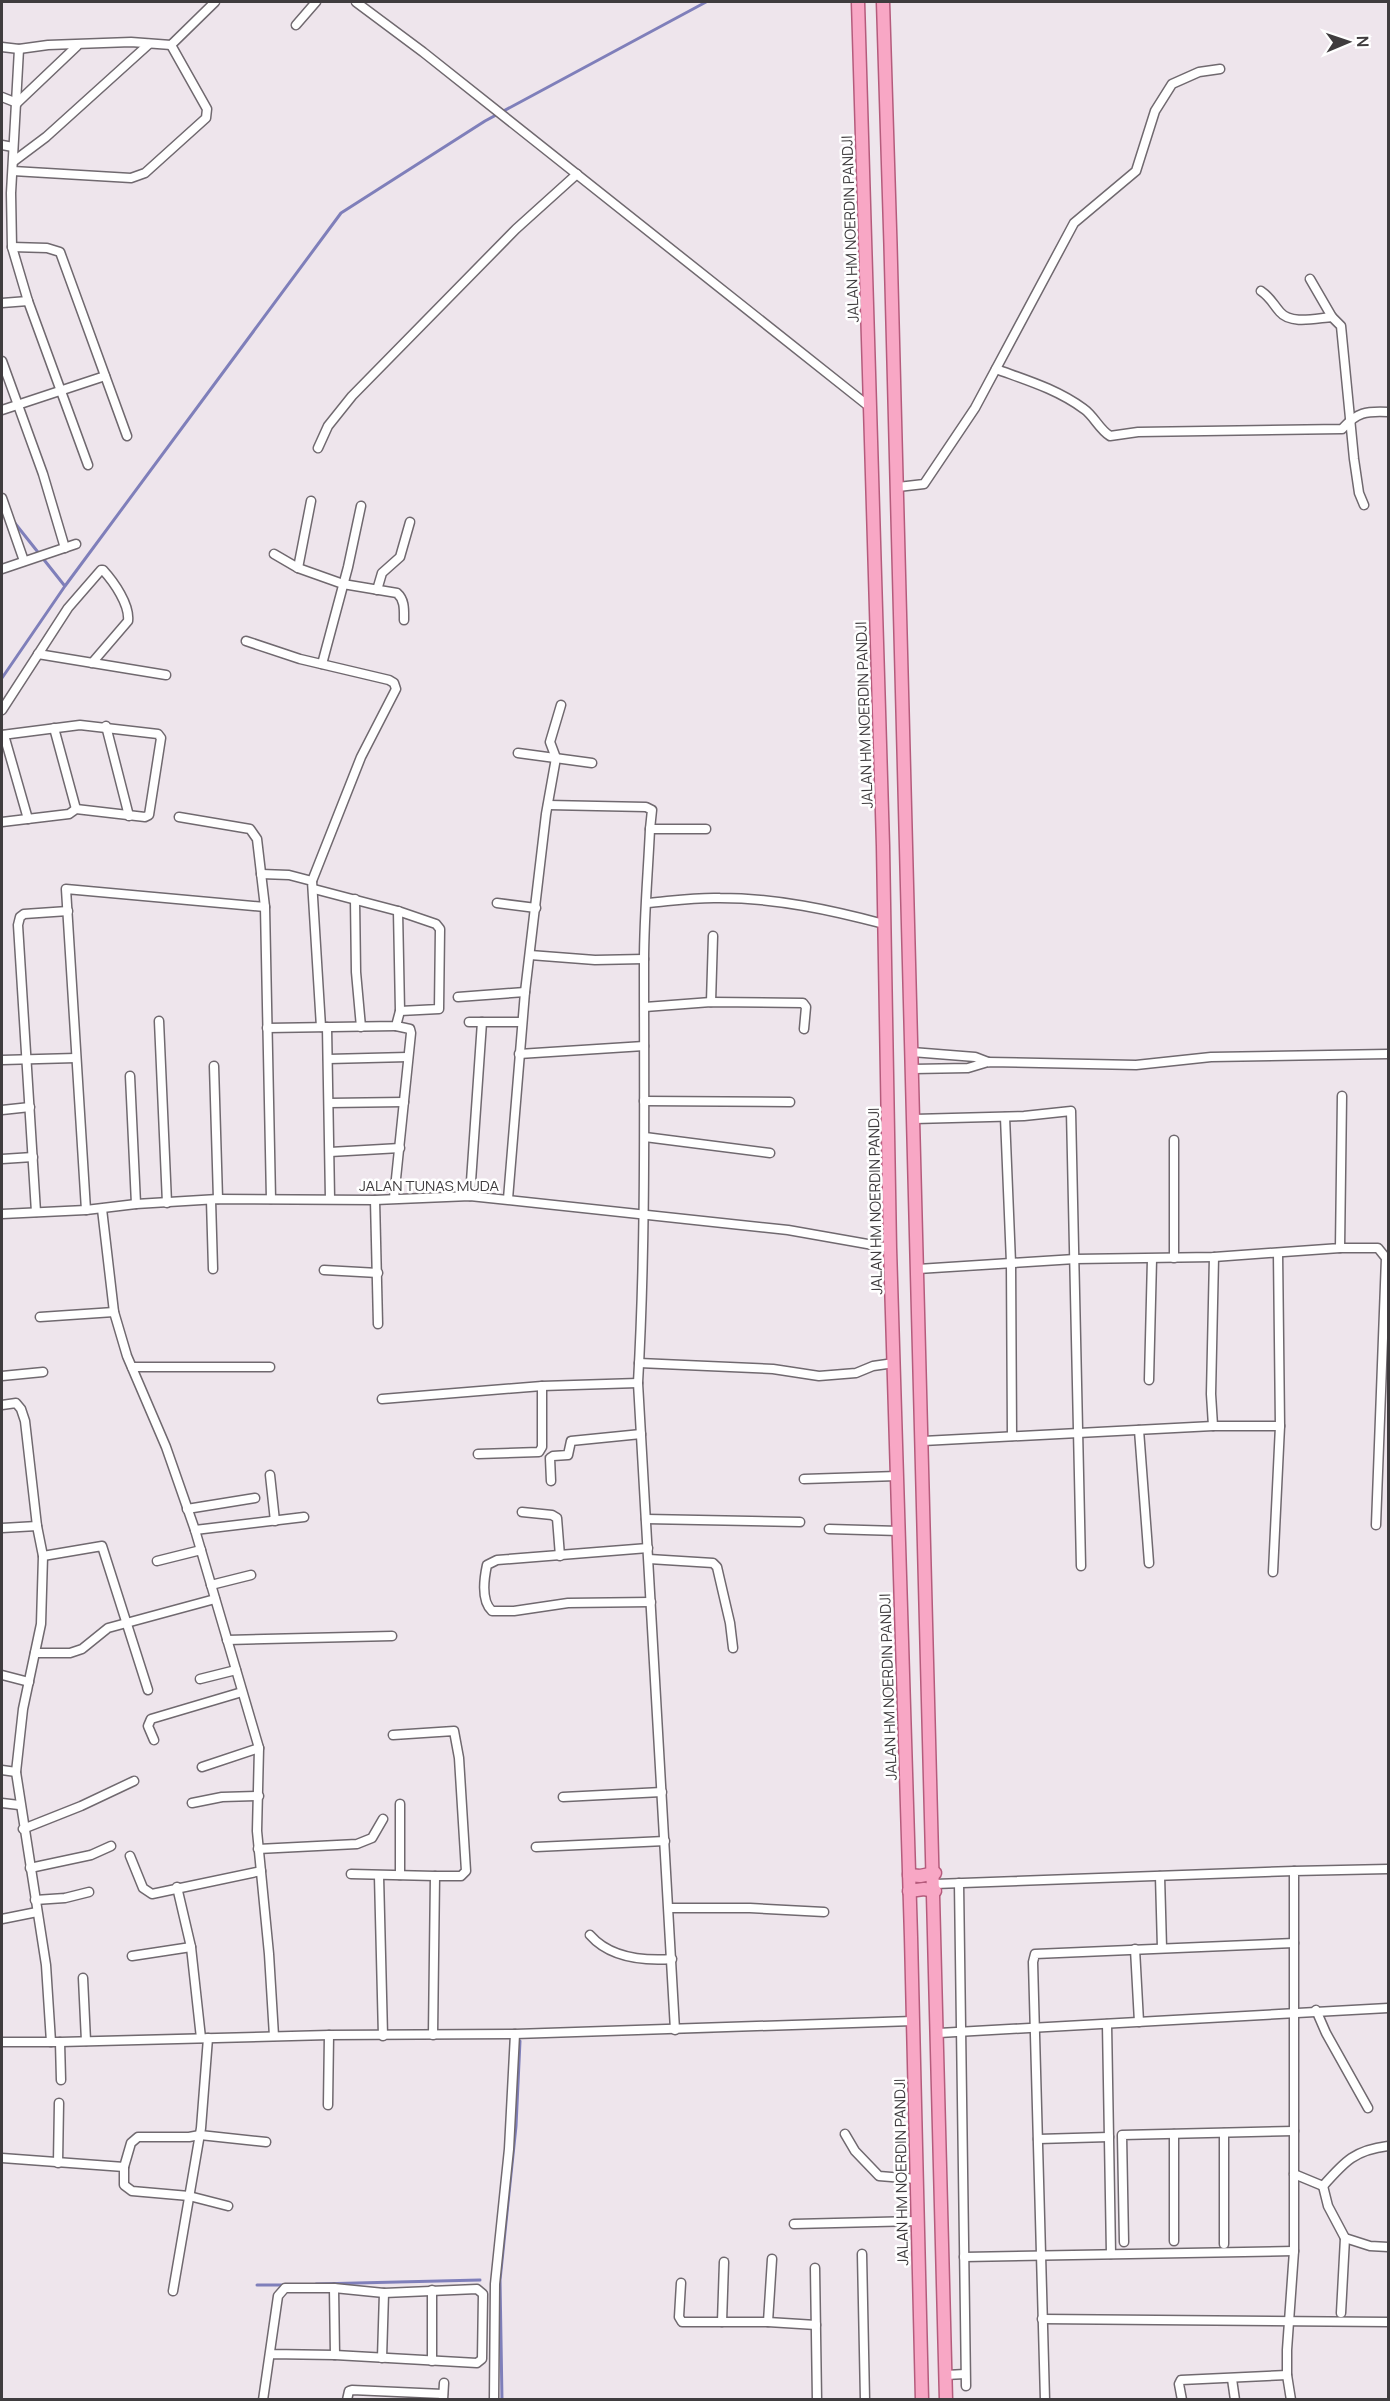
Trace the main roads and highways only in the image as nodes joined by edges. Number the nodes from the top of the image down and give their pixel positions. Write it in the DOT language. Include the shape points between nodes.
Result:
graph roads {
  1 [pos="858,2"];
  2 [pos="883,2"];
  3 [pos="909,1875"];
  4 [pos="935,1883"];
  5 [pos="909,1892"];
  6 [pos="922,2400"];
  7 [pos="946,2400"];
  1 -- 3 [label="main road, JALAN HM NOERDIN PANDJI"];
  2 -- 4 [label="main road"];
  3 -- 4 [label="main road"];
  3 -- 5 [label="main road, JALAN HM NOERDIN PANDJI"];
  4 -- 5 [label="main road"];
  4 -- 7 [label="main road"];
  5 -- 6 [label="main road, JALAN HM NOERDIN PANDJI"];
}
